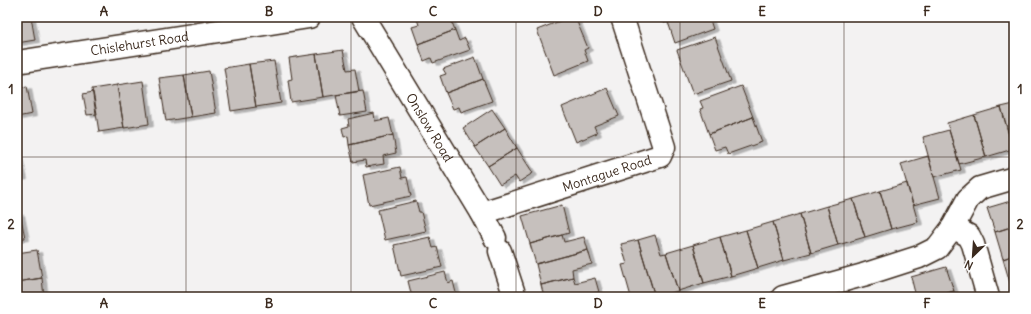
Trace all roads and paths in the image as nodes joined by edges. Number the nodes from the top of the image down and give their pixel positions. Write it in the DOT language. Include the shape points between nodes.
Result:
graph roads {
  1 [pos="309,17"];
  2 [pos="363,17"];
  3 [pos="622,17"];
  4 [pos="17,62"];
  5 [pos="1014,178"];
  6 [pos="482,213"];
  7 [pos="953,227"];
  8 [pos="515,297"];
  9 [pos="783,297"];
  10 [pos="988,297"];
  1 -- 4 [label="street, Chislehurst Road"];
  2 -- 6 [label="street, Onslow Road"];
  3 -- 6 [label="street, Montague Road" via="664,147 660,156"];
  5 -- 7 [label="street" via="980,188 968,199"];
  6 -- 8 [label="street, Onslow Road" via="498,244"];
  7 -- 9 [label="street" via="937,248 919,257"];
  7 -- 10 [label="street" via="969,236 973,244"];
}
